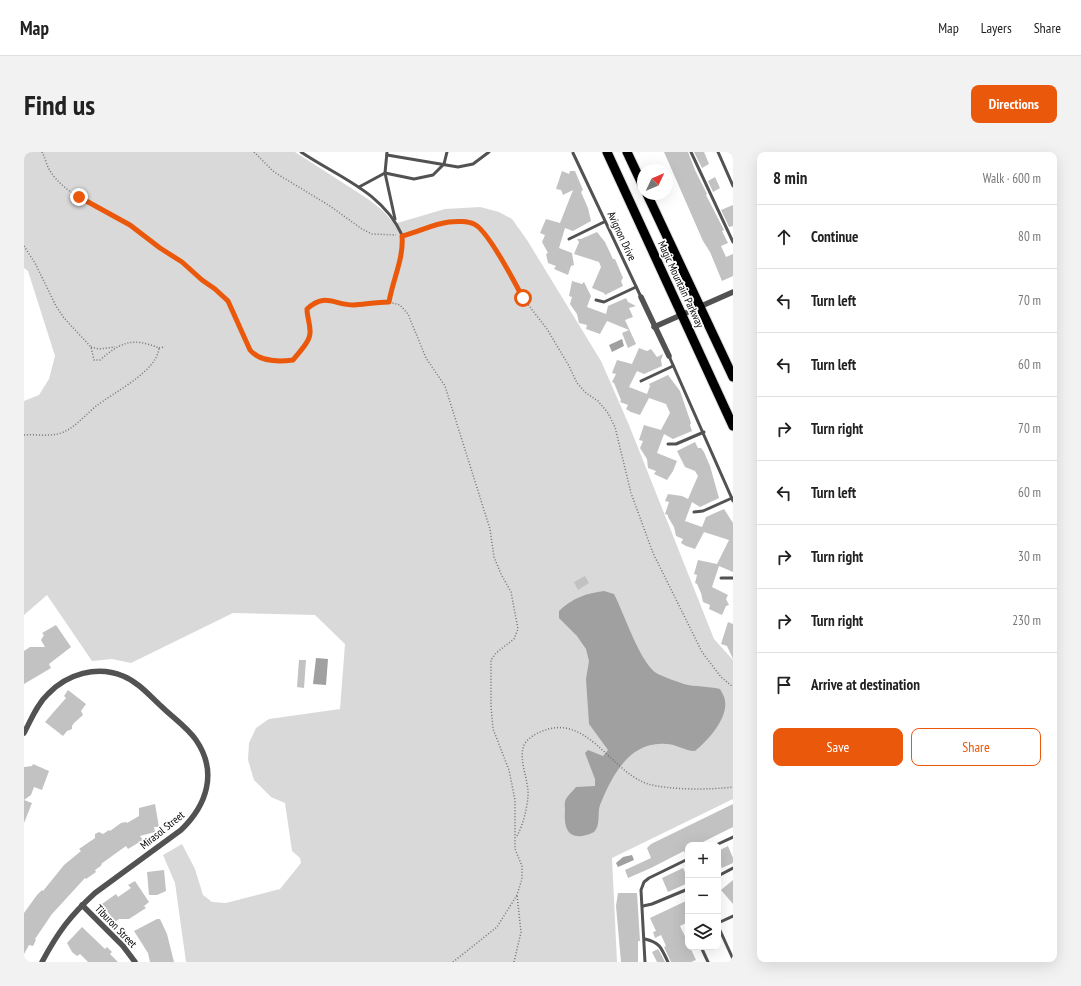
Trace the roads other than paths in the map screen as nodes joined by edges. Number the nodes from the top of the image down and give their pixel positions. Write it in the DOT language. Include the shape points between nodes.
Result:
graph roads {
  1 [pos="301,152"];
  2 [pos="447,152"];
  3 [pos="489,152"];
  4 [pos="607,152"];
  5 [pos="627,152"];
  6 [pos="691,152"];
  7 [pos="718,152"];
  8 [pos="573,153"];
  9 [pos="387,154"];
  10 [pos="444,164"];
  11 [pos="385,173"];
  12 [pos="637,173"];
  13 [pos="733,186"];
  14 [pos="360,187"];
  15 [pos="650,200"];
  16 [pos="396,221"];
  17 [pos="604,222"];
  18 [pos="402,236"];
  19 [pos="569,239"];
  20 [pos="733,242"];
  21 [pos="636,287"];
  22 [pos="733,292"];
  23 [pos="641,297"];
  24 [pos="596,300"];
  25 [pos="700,307"];
  26 [pos="683,315"];
  27 [pos="654,327"];
  28 [pos="669,356"];
  29 [pos="674,366"];
  30 [pos="733,377"];
  31 [pos="641,380"];
  32 [pos="733,426"];
  33 [pos="704,432"];
  34 [pos="668,444"];
  35 [pos="732,500"];
  36 [pos="694,512"];
  37 [pos="721,578"];
  38 [pos="733,578"];
  39 [pos="24,733"];
  40 [pos="733,837"];
  41 [pos="721,843"];
  42 [pos="685,860"];
  43 [pos="733,868"];
  44 [pos="721,874"];
  45 [pos="685,889"];
  46 [pos="82,905"];
  47 [pos="643,906"];
  48 [pos="733,916"];
  49 [pos="721,922"];
  50 [pos="721,933"];
  51 [pos="645,939"];
  52 [pos="702,950"];
  53 [pos="733,959"];
  54 [pos="42,962"];
  55 [pos="135,962"];
  56 [pos="645,962"];
  57 [pos="668,962"];
  58 [pos="708,962"];
  1 -- 14 [label="lane"];
  2 -- 10 [label="lane"];
  3 -- 10 [label="lane" via="473,164 458,168"];
  4 -- 26 [label="main road, Magic Mountain Parkway"];
  5 -- 12 [label="main road"];
  6 -- 20 [label="lane"];
  7 -- 13 [label="lane"];
  8 -- 17 [label="lane, Avignon Drive"];
  9 -- 10 [label="lane"];
  9 -- 11 [label="lane"];
  10 -- 11 [label="lane" via="433,175 414,179"];
  11 -- 14 [label="lane"];
  11 -- 16 [label="lane"];
  14 -- 16 [label="lane"];
  15 -- 25 [label="main road, Magic Mountain Parkway"];
  16 -- 18 [label="lane"];
  17 -- 19 [label="lane"];
  17 -- 21 [label="lane, Avignon Drive"];
  21 -- 23 [label="lane, Avignon Drive"];
  21 -- 24 [label="lane" via="604,302"];
  22 -- 25 [label="street"];
  23 -- 27 [label="street, Avignon Drive"];
  25 -- 26 [label="street"];
  25 -- 30 [label="main road, Magic Mountain Parkway"];
  26 -- 27 [label="street"];
  26 -- 32 [label="main road, Magic Mountain Parkway"];
  27 -- 28 [label="street, Avignon Drive"];
  28 -- 29 [label="lane, Avignon Drive"];
  29 -- 31 [label="lane"];
  29 -- 33 [label="lane, Avignon Drive"];
  33 -- 34 [label="lane" via="676,444"];
  33 -- 35 [label="lane, Avignon Drive"];
  35 -- 36 [label="lane"];
  37 -- 38 [label="lane"];
  39 -- 46 [label="street, Mirasol Street" via="41,702 61,683 88,672 108,672 123,676 138,685 196,740 205,759 207,777 202,806 192,820"];
  40 -- 41 [label="lane"];
  42 -- 47 [label="lane" via="644,882"];
  43 -- 44 [label="lane"];
  45 -- 47 [label="lane"];
  46 -- 54 [label="street, Mirasol Street" via="68,919"];
  46 -- 55 [label="street, Tiburon Street" via="123,946"];
  47 -- 51 [label="lane"];
  48 -- 49 [label="lane"];
  50 -- 53 [label="lane"];
  51 -- 56 [label="lane"];
  51 -- 57 [label="lane" via="656,942"];
  52 -- 58 [label="lane"];
}
